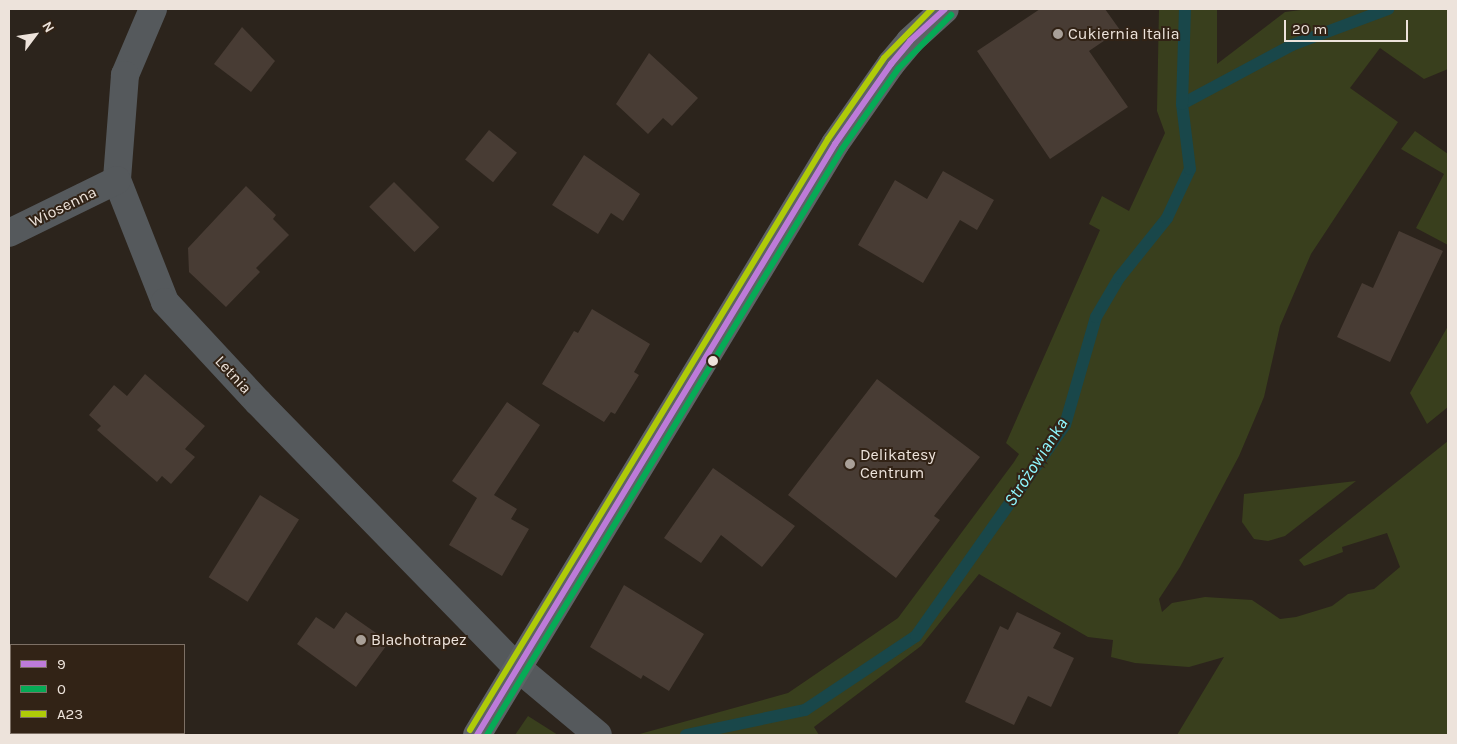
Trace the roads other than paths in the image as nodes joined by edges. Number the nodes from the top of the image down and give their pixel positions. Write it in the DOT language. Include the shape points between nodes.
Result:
graph roads {
  1 [pos="153,9"];
  2 [pos="945,9"];
  3 [pos="117,180"];
  4 [pos="9,233"];
  5 [pos="518,668"];
  6 [pos="589,728"];
  7 [pos="477,735"];
  1 -- 3 [label="street, Letnia" via="125,75"];
  2 -- 5 [label="main road" via="910,41 852,118"];
  3 -- 4 [label="street, Wiosenna"];
  3 -- 5 [label="street, Letnia" via="165,302"];
  5 -- 6 [label="street, Letnia"];
  5 -- 7 [label="main road"];
}
